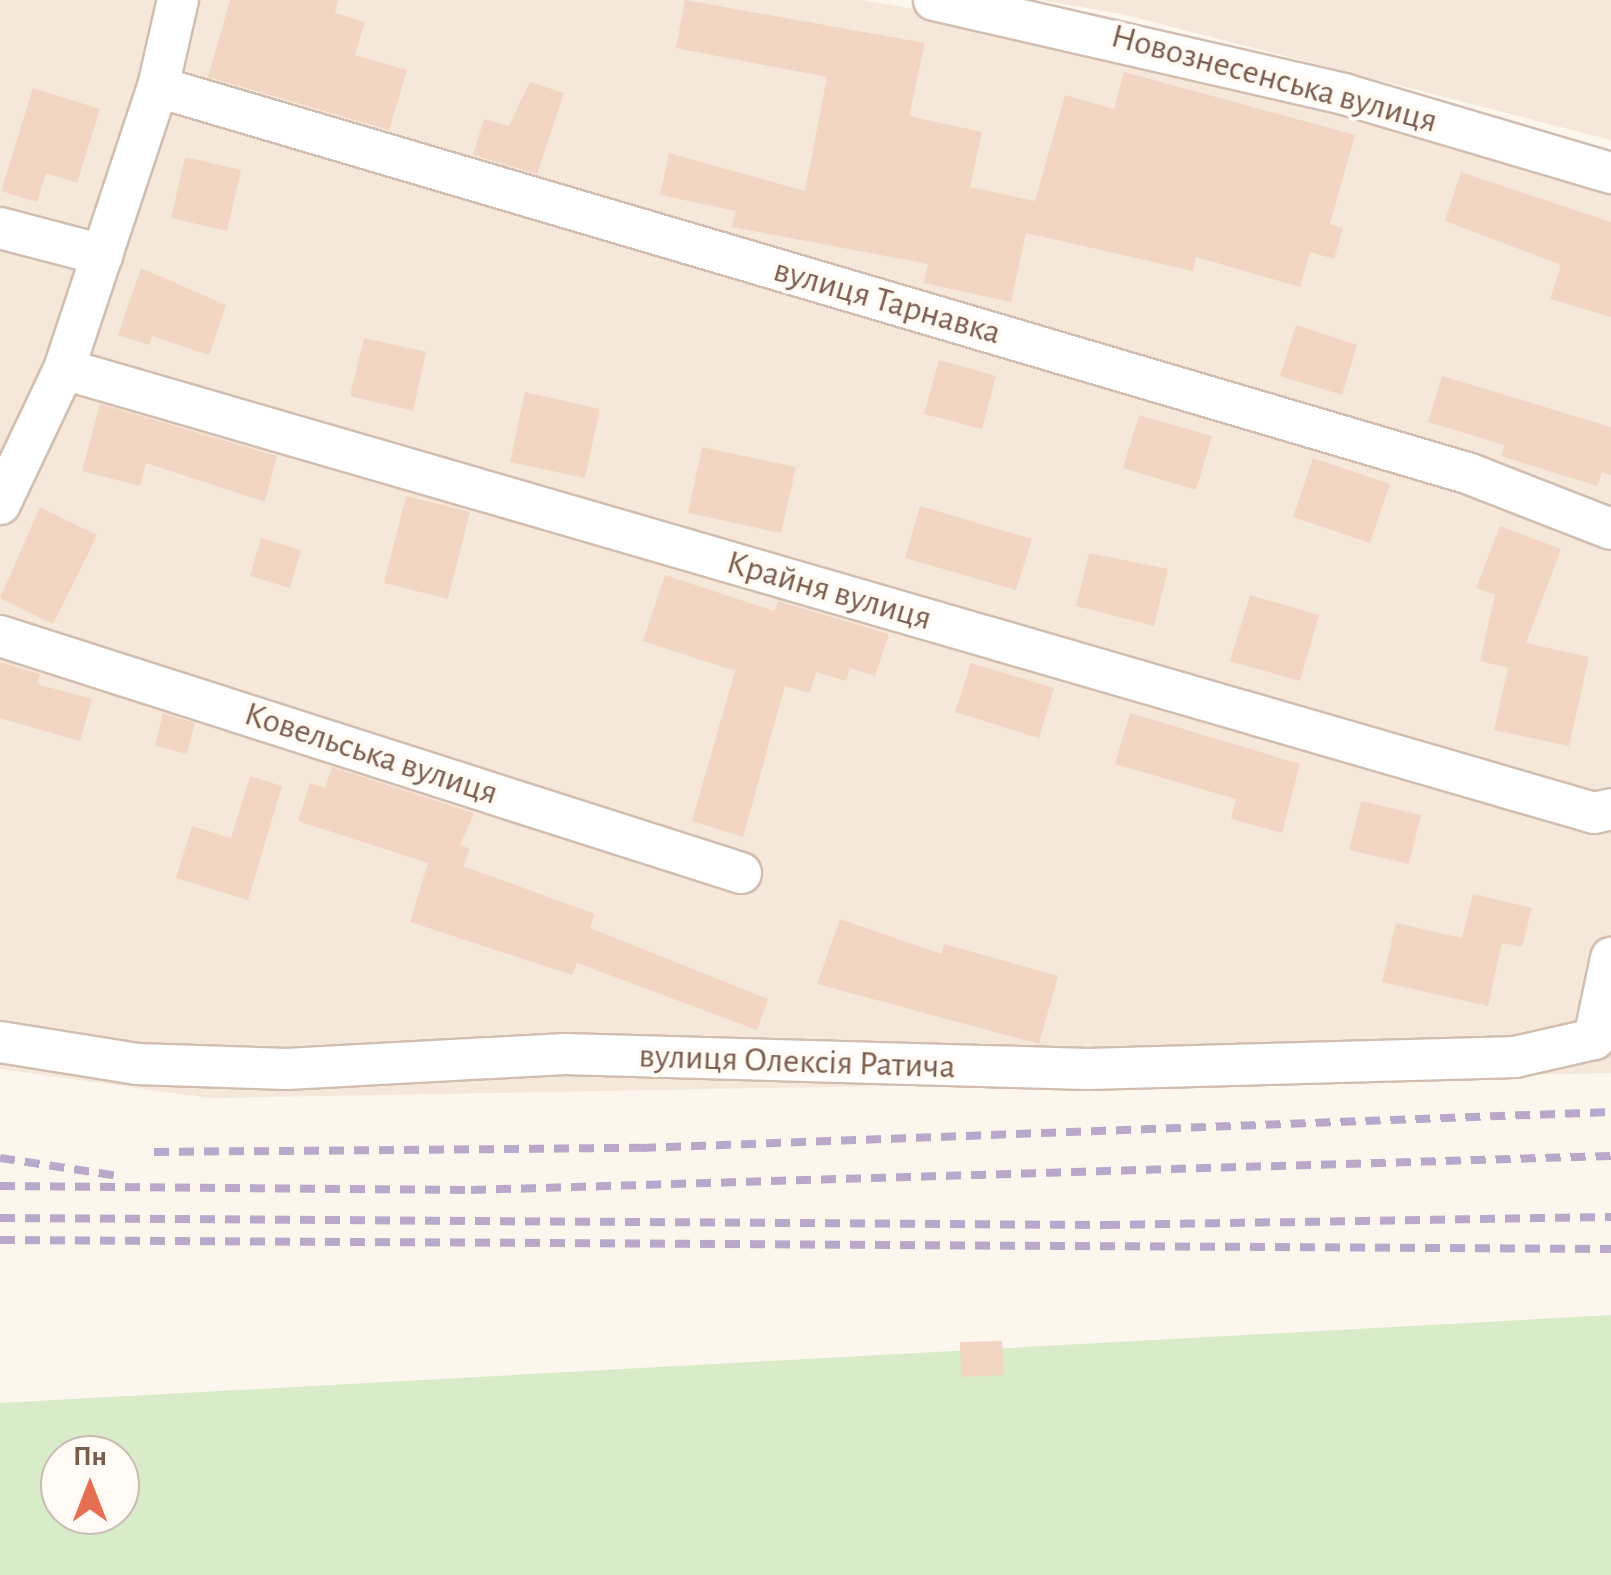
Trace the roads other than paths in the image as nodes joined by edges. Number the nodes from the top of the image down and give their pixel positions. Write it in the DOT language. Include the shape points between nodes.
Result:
graph roads {
  1 [pos="178,0"];
  2 [pos="934,0"];
  3 [pos="158,87"];
  4 [pos="1611,173"];
  5 [pos="0,228"];
  6 [pos="103,256"];
  7 [pos="64,369"];
  8 [pos="3,492"];
  9 [pos="1611,529"];
  10 [pos="0,636"];
  11 [pos="1602,811"];
  12 [pos="741,873"];
  13 [pos="1611,958"];
  14 [pos="0,1042"];
  1 -- 3 [label="street"];
  2 -- 4 [label="street, Новознесенська вулиця" via="1344,94"];
  3 -- 6 [label="street"];
  3 -- 9 [label="street, вулиця Тарнавка" via="1470,474"];
  5 -- 6 [label="street"];
  6 -- 7 [label="street"];
  7 -- 8 [label="street"];
  7 -- 11 [label="street, Крайня вулиця"];
  10 -- 12 [label="street, Ковельська вулиця"];
  13 -- 14 [label="street, вулиця Олексія Ратича" via="1594,1039 1515,1057 1088,1069 565,1054 287,1069 137,1064"];
}
